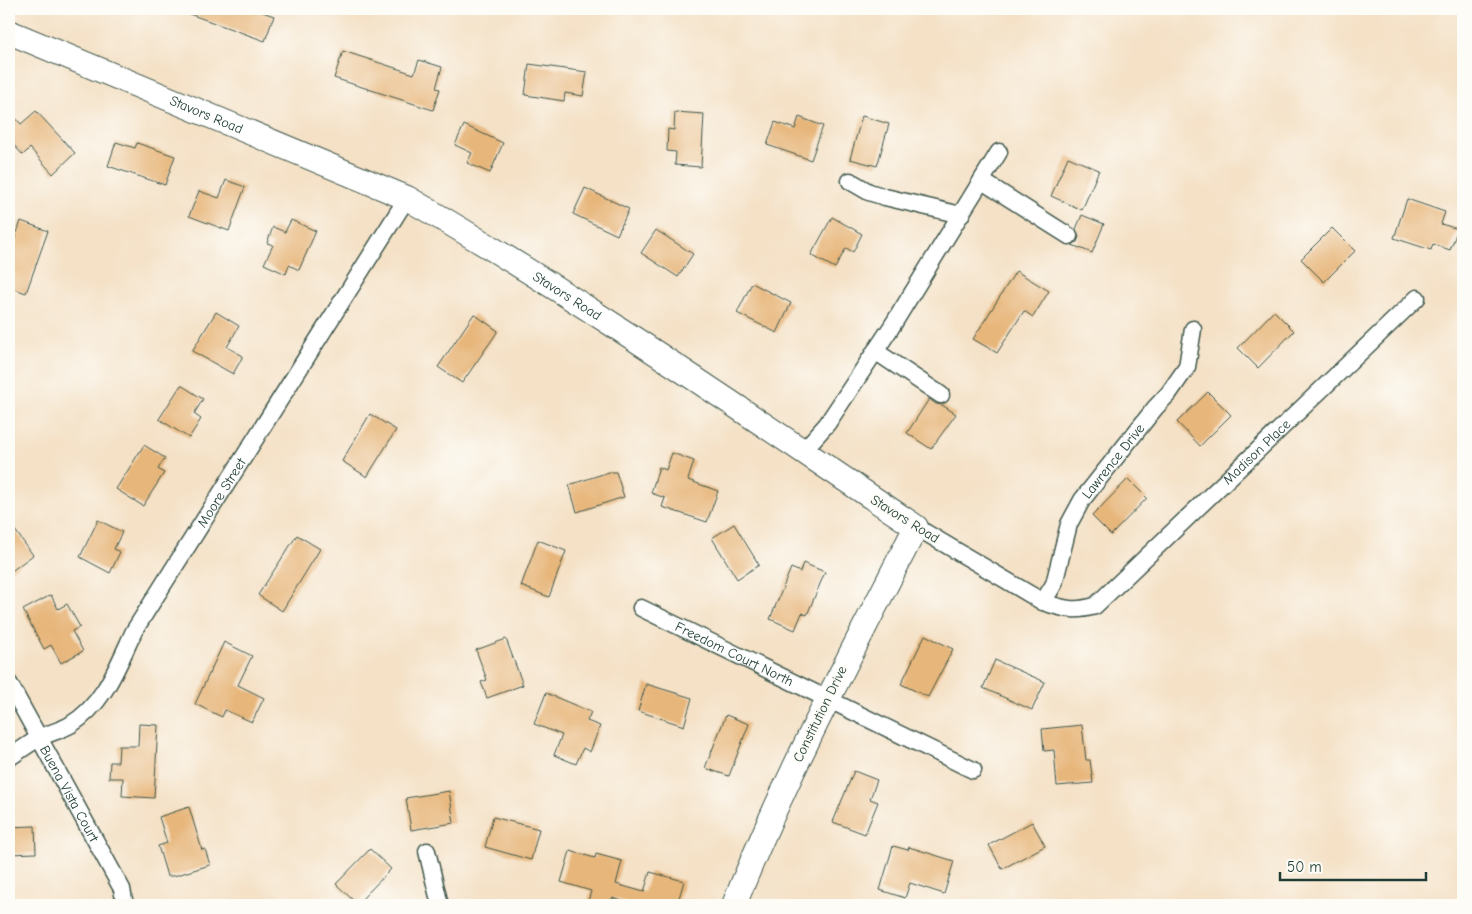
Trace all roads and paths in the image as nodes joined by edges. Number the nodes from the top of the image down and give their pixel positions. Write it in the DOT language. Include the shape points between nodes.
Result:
graph roads {
  1 [pos="9,32"];
  2 [pos="999,152"];
  3 [pos="850,181"];
  4 [pos="982,181"];
  5 [pos="408,198"];
  6 [pos="961,215"];
  7 [pos="1069,236"];
  8 [pos="1417,298"];
  9 [pos="1193,329"];
  10 [pos="875,351"];
  11 [pos="941,395"];
  12 [pos="802,452"];
  13 [pos="916,527"];
  14 [pos="1043,602"];
  15 [pos="1095,606"];
  16 [pos="641,608"];
  17 [pos="9,683"];
  18 [pos="827,698"];
  19 [pos="40,738"];
  20 [pos="9,758"];
  21 [pos="974,770"];
  22 [pos="427,851"];
  23 [pos="125,905"];
  24 [pos="440,905"];
  25 [pos="734,905"];
  1 -- 5 [label="street, Stavors Road"];
  2 -- 4 [label="street"];
  3 -- 6 [label="street" via="885,197"];
  4 -- 6 [label="street"];
  4 -- 7 [label="street"];
  5 -- 12 [label="street, Stavors Road" via="568,295"];
  5 -- 19 [label="street, Moore Street" via="134,631 98,701 70,725"];
  6 -- 10 [label="street"];
  8 -- 15 [label="street, Madison Place"];
  9 -- 14 [label="street, Lawrence Drive" via="1187,367 1082,500 1069,524 1054,584"];
  10 -- 11 [label="street"];
  10 -- 12 [label="street" via="827,424"];
  12 -- 13 [label="street, Stavors Road"];
  13 -- 14 [label="street, Stavors Road"];
  13 -- 18 [label="street, Constitution Drive"];
  14 -- 15 [label="street, Stavors Road" via="1063,609"];
  16 -- 18 [label="street, Freedom Court North"];
  17 -- 19 [label="street, Buena Vista Court"];
  18 -- 21 [label="street, Freedom Court North"];
  18 -- 25 [label="street, Constitution Drive" via="760,839"];
  19 -- 20 [label="street, Moore Street"];
  19 -- 23 [label="street, Buena Vista Court" via="122,889"];
  22 -- 24 [label="street"];
}
